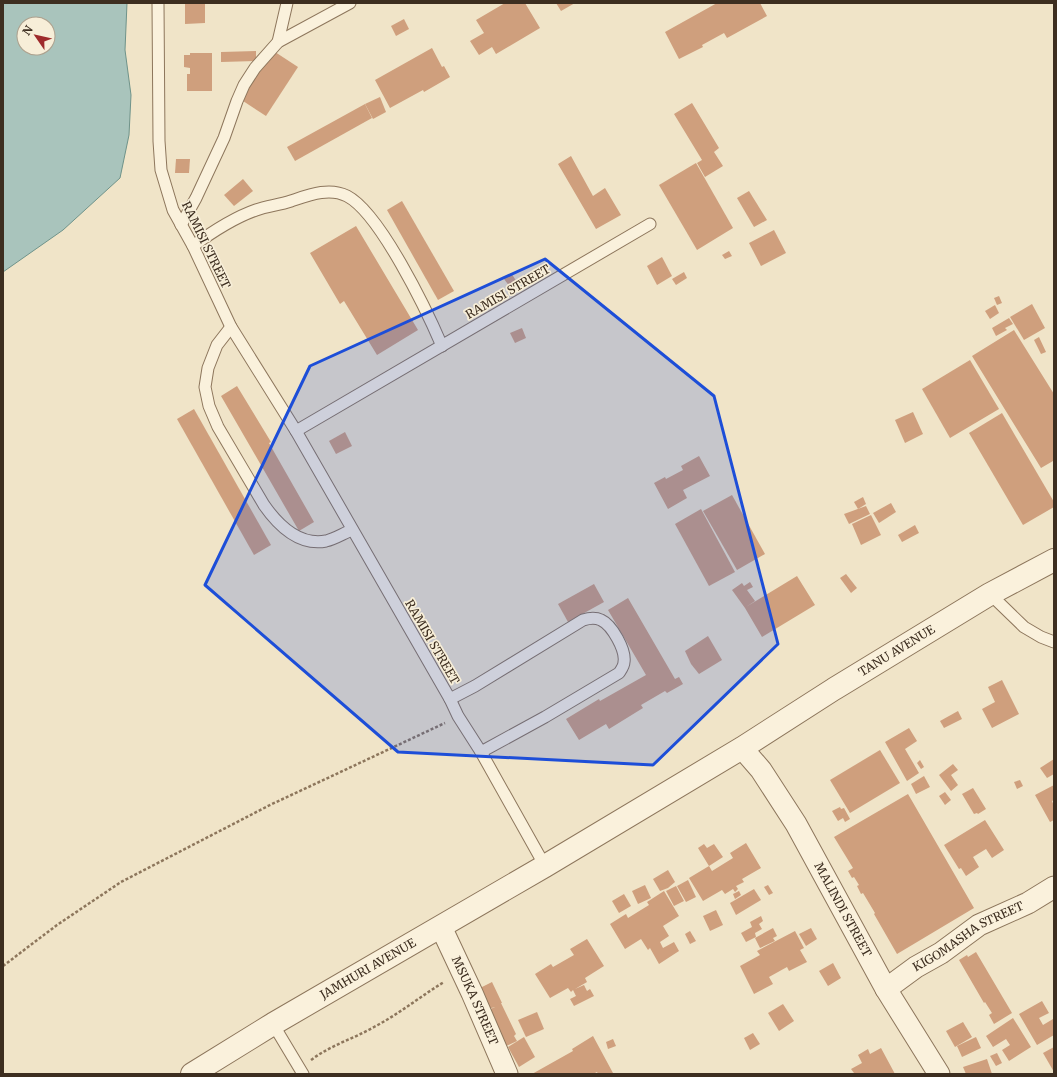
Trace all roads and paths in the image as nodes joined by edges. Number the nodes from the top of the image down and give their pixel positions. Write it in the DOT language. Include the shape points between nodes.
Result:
graph roads {
  1 [pos="158,3"];
  2 [pos="287,3"];
  3 [pos="350,3"];
  4 [pos="278,42"];
  5 [pos="650,224"];
  6 [pos="181,225"];
  7 [pos="193,246"];
  8 [pos="231,327"];
  9 [pos="442,346"];
  10 [pos="296,431"];
  11 [pos="352,530"];
  12 [pos="1054,560"];
  13 [pos="990,594"];
  14 [pos="1054,642"];
  15 [pos="450,699"];
  16 [pos="458,716"];
  17 [pos="742,748"];
  18 [pos="480,752"];
  19 [pos="545,866"];
  20 [pos="1052,893"];
  21 [pos="441,927"];
  22 [pos="3,966"];
  23 [pos="462,971"];
  24 [pos="886,989"];
  25 [pos="274,1024"];
  26 [pos="302,1072"];
  27 [pos="192,1074"];
  28 [pos="507,1074"];
  29 [pos="939,1074"];
  1 -- 6 [label="lane, RAMISI STREET" via="161,170 173,210"];
  2 -- 4 [label="lane"];
  3 -- 4 [label="lane"];
  4 -- 6 [label="lane" via="258,64 244,85 224,138"];
  5 -- 9 [label="lane, RAMISI STREET"];
  6 -- 7 [label="lane, RAMISI STREET"];
  7 -- 8 [label="lane, RAMISI STREET"];
  7 -- 9 [label="lane" via="222,226 254,210 321,192 347,196 369,216 386,240 430,318"];
  8 -- 10 [label="lane, RAMISI STREET"];
  8 -- 11 [label="lane" via="217,345 208,368 206,393 218,427 264,505 292,535 304,539 327,541"];
  9 -- 10 [label="lane, RAMISI STREET"];
  10 -- 11 [label="lane, RAMISI STREET"];
  11 -- 15 [label="lane, RAMISI STREET"];
  12 -- 13 [label="street, TANU AVENUE"];
  13 -- 14 [label="lane" via="1024,627"];
  13 -- 17 [label="street, TANU AVENUE"];
  15 -- 16 [label="lane, RAMISI STREET"];
  15 -- 18 [label="lane" via="481,683 583,620 601,620 617,638 624,656 623,667 619,673"];
  16 -- 18 [label="lane, RAMISI STREET"];
  16 -- 22 [label="path" via="270,805 121,882 57,925"];
  17 -- 19 [label="street, TANU AVENUE"];
  17 -- 24 [label="street, MALINDI STREET" via="761,770 796,824"];
  18 -- 19 [label="lane, RAMISI STREET"];
  19 -- 21 [label="street, JAMHURI AVENUE"];
  20 -- 24 [label="street, KIGOMASHA STREET" via="979,925 942,953 916,967"];
  21 -- 23 [label="street, MSUKA STREET"];
  21 -- 25 [label="street, JAMHURI AVENUE"];
  23 -- 26 [label="path" via="388,1019 322,1052 310,1061"];
  23 -- 28 [label="street, MSUKA STREET"];
  24 -- 29 [label="street, MALINDI STREET"];
  25 -- 26 [label="lane"];
  25 -- 27 [label="street, JAMHURI AVENUE"];
}
